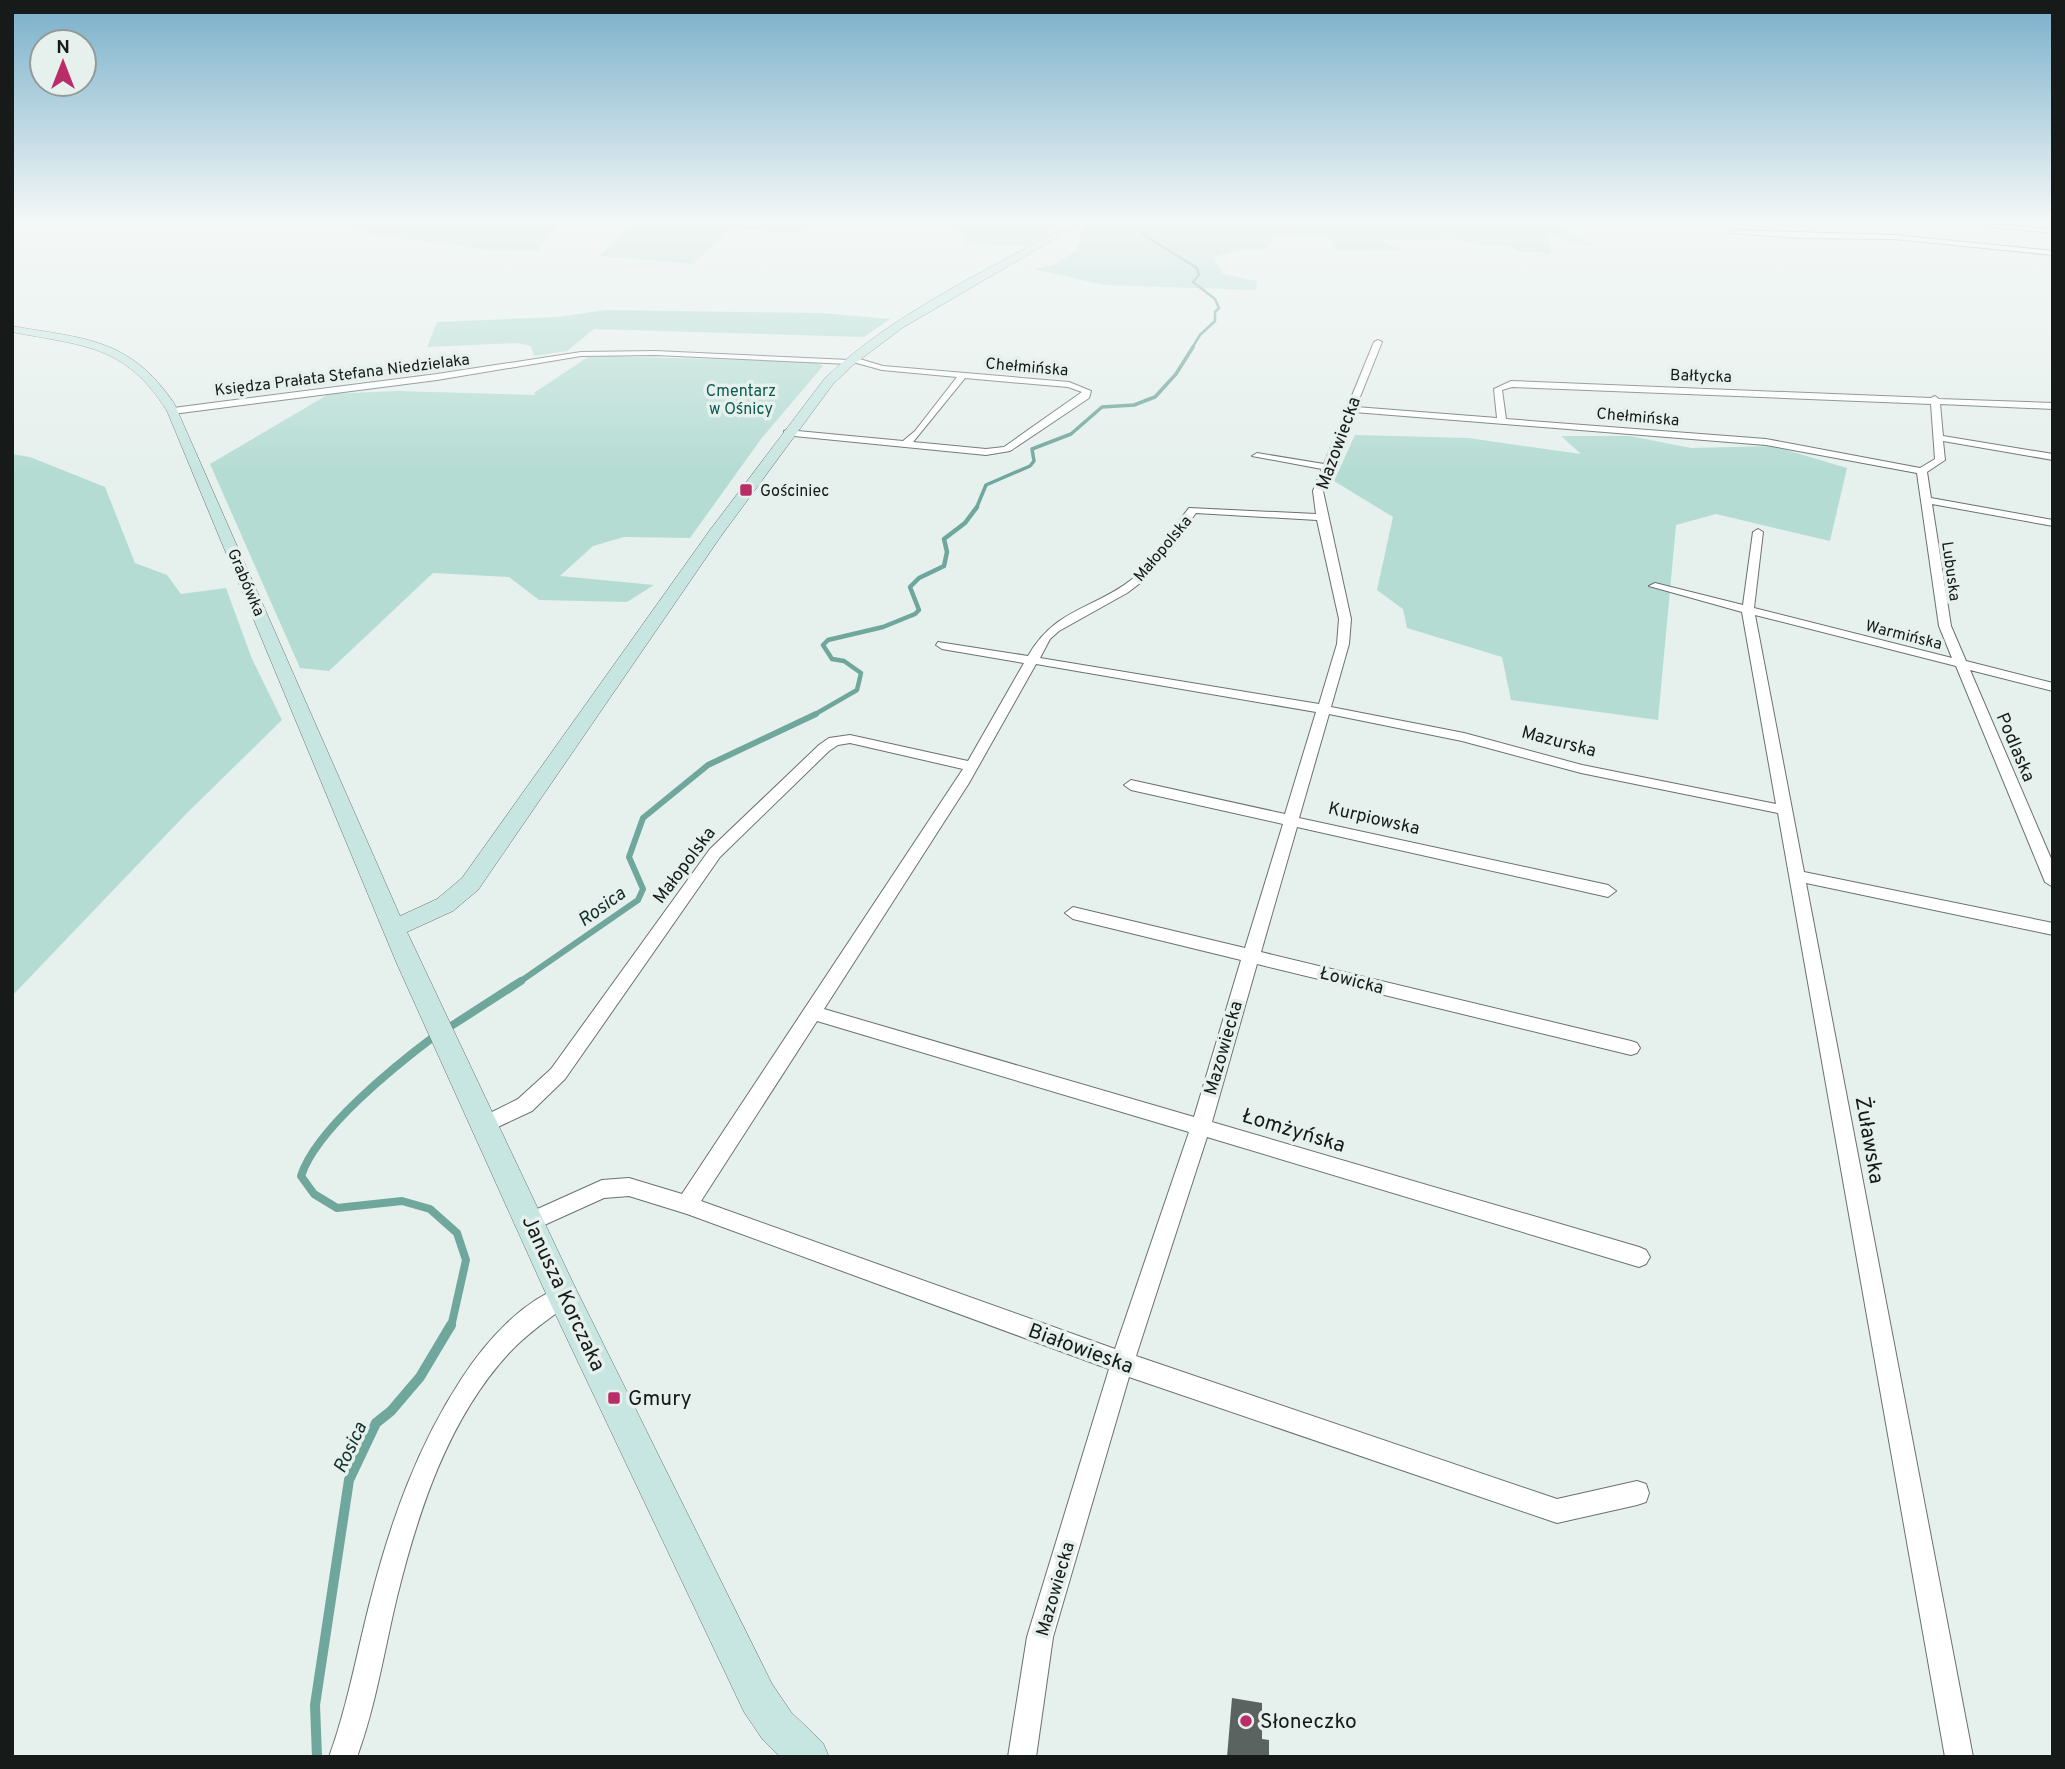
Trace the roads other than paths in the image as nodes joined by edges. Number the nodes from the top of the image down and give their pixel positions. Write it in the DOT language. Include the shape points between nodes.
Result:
graph roads {
  1 [pos="932,306"];
  2 [pos="12,329"];
  3 [pos="1378,342"];
  4 [pos="851,360"];
  5 [pos="962,376"];
  6 [pos="1935,399"];
  7 [pos="2053,406"];
  8 [pos="1350,409"];
  9 [pos="173,411"];
  10 [pos="1502,421"];
  11 [pos="787,433"];
  12 [pos="1939,438"];
  13 [pos="904,445"];
  14 [pos="1257,456"];
  15 [pos="2053,457"];
  16 [pos="1326,467"];
  17 [pos="1923,475"];
  18 [pos="1926,500"];
  19 [pos="1322,517"];
  20 [pos="2053,523"];
  21 [pos="1758,532"];
  22 [pos="1655,586"];
  23 [pos="1748,610"];
  24 [pos="942,645"];
  25 [pos="1030,661"];
  26 [pos="1961,665"];
  27 [pos="2053,687"];
  28 [pos="1323,709"];
  29 [pos="971,766"];
  30 [pos="1132,785"];
  31 [pos="1785,810"];
  32 [pos="1290,819"];
  33 [pos="1797,876"];
  34 [pos="2053,882"];
  35 [pos="1608,891"];
  36 [pos="1073,913"];
  37 [pos="395,928"];
  38 [pos="2053,929"];
  39 [pos="1250,955"];
  40 [pos="814,1013"];
  41 [pos="1631,1048"];
  42 [pos="485,1125"];
  43 [pos="1201,1126"];
  44 [pos="687,1205"];
  45 [pos="531,1222"];
  46 [pos="1639,1257"];
  47 [pos="563,1296"];
  48 [pos="1122,1363"];
  49 [pos="1637,1493"];
  50 [pos="343,1757"];
  51 [pos="809,1757"];
  52 [pos="1022,1757"];
  53 [pos="1959,1757"];
  1 -- 4 [label="street"];
  2 -- 9 [label="street, Grabówka" via="113,351 141,372"];
  3 -- 8 [label="street, Mazowiecka"];
  4 -- 5 [label="street, Chełmińska"];
  4 -- 9 [label="street, Księdza Prałata Stefana Niedzielaka" via="581,354"];
  4 -- 11 [label="street"];
  5 -- 13 [label="street"];
  5 -- 13 [label="street, Chełmińska" via="1069,385 1087,391 1086,397 1007,449 969,452"];
  6 -- 7 [label="street, Bałtycka"];
  6 -- 10 [label="street, Bałtycka" via="1511,384 1498,389"];
  6 -- 12 [label="street"];
  8 -- 10 [label="street, Chełmińska"];
  8 -- 16 [label="street, Mazowiecka"];
  9 -- 37 [label="street, Grabówka"];
  10 -- 17 [label="street, Chełmińska" via="1766,442"];
  11 -- 13 [label="street, Chełmińska"];
  11 -- 37 [label="street" via="470,884 445,905"];
  12 -- 15 [label="street"];
  12 -- 17 [label="street" via="1940,460"];
  14 -- 16 [label="street"];
  16 -- 19 [label="street, Mazowiecka" via="1318,491"];
  17 -- 18 [label="street, Lubuska"];
  18 -- 20 [label="street"];
  18 -- 26 [label="street, Lubuska" via="1945,626"];
  19 -- 25 [label="street, Małopolska" via="1193,510 1145,573 1112,596 1061,621"];
  19 -- 28 [label="street, Mazowiecka" via="1345,619 1343,644"];
  21 -- 23 [label="street, Żuławska"];
  22 -- 23 [label="street, Warmińska"];
  23 -- 26 [label="street, Warmińska"];
  23 -- 31 [label="street, Żuławska"];
  24 -- 25 [label="street"];
  25 -- 28 [label="street"];
  25 -- 29 [label="street, Małopolska"];
  26 -- 27 [label="street, Warmińska"];
  26 -- 34 [label="street, Podlaska"];
  28 -- 31 [label="street, Mazurska" via="1490,742 1581,769"];
  28 -- 32 [label="street, Mazowiecka"];
  29 -- 40 [label="street, Małopolska"];
  29 -- 42 [label="street, Małopolska" via="850,739 824,748 715,853 558,1074 526,1105"];
  30 -- 32 [label="street, Kurpiowska"];
  31 -- 33 [label="street, Żuławska"];
  32 -- 35 [label="street, Kurpiowska"];
  32 -- 39 [label="street, Mazowiecka"];
  33 -- 38 [label="street"];
  33 -- 53 [label="street, Żuławska"];
  36 -- 39 [label="street, Łowicka"];
  37 -- 42 [label="street, Janusza Korczaka"];
  39 -- 41 [label="street, Łowicka"];
  39 -- 43 [label="street, Mazowiecka"];
  40 -- 43 [label="street, Łomżyńska"];
  40 -- 44 [label="street, Małopolska"];
  42 -- 45 [label="street, Janusza Korczaka"];
  43 -- 46 [label="street, Łomżyńska"];
  43 -- 48 [label="street, Mazowiecka"];
  44 -- 45 [label="street, Białowieska" via="629,1187 602,1189"];
  44 -- 48 [label="street, Białowieska"];
  45 -- 47 [label="street, Janusza Korczaka"];
  47 -- 50 [label="street" via="507,1339 483,1366 423,1470 402,1527 355,1727"];
  47 -- 51 [label="street, Janusza Korczaka" via="758,1698 777,1726"];
  48 -- 49 [label="street, Białowieska" via="1557,1511"];
  48 -- 52 [label="street, Mazowiecka" via="1040,1637"];
}
